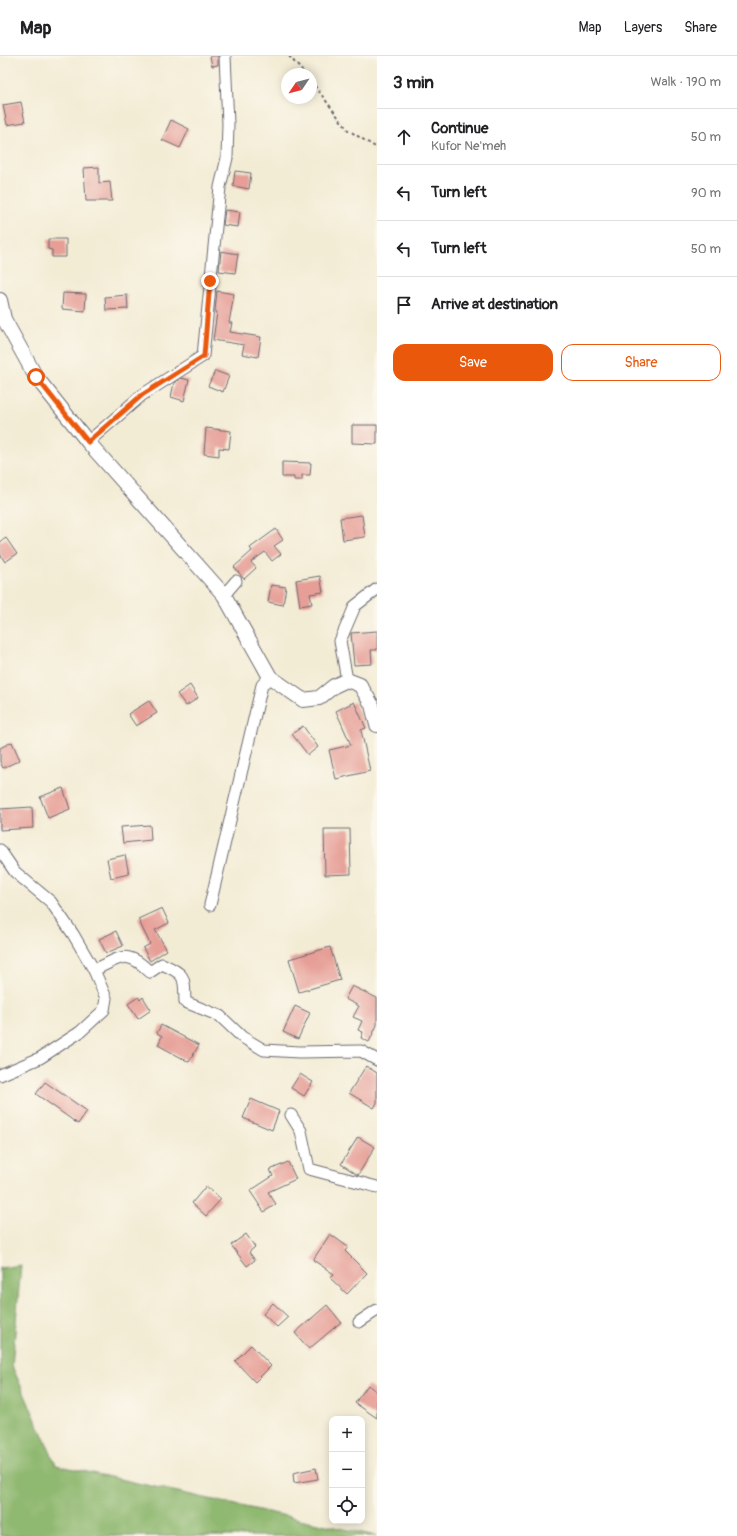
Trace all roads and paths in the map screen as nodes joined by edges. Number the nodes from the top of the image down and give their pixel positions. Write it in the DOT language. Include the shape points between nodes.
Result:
graph roads {
  1 [pos="225,56"];
  2 [pos="289,56"];
  3 [pos="300,68"];
  4 [pos="317,89"];
  5 [pos="377,148"];
  6 [pos="0,300"];
  7 [pos="88,442"];
  8 [pos="236,581"];
  9 [pos="377,589"];
  10 [pos="224,595"];
  11 [pos="270,677"];
  12 [pos="347,680"];
  13 [pos="377,724"];
  14 [pos="0,850"];
  15 [pos="210,905"];
  16 [pos="94,970"];
  17 [pos="377,1060"];
  18 [pos="0,1075"];
  19 [pos="291,1115"];
  20 [pos="377,1187"];
  21 [pos="377,1310"];
  22 [pos="359,1322"];
  1 -- 7 [label="street" via="227,158 220,187 204,356 142,395"];
  2 -- 3 [label="path"];
  4 -- 5 [label="path" via="348,130"];
  6 -- 7 [label="street" via="4,319 36,377"];
  7 -- 10 [label="street"];
  8 -- 10 [label="street"];
  9 -- 12 [label="street" via="355,606 340,641"];
  10 -- 11 [label="street"];
  11 -- 12 [label="street" via="303,700 319,698"];
  11 -- 15 [label="street" via="262,685"];
  12 -- 13 [label="street" via="360,685 372,705"];
  14 -- 16 [label="street" via="15,872 50,902"];
  16 -- 17 [label="street" via="123,956 137,959 150,972 162,964 180,972 184,981 185,1002 220,1016 242,1037 264,1050 361,1050"];
  16 -- 18 [label="street" via="106,998 104,1010 80,1032 40,1058"];
  19 -- 20 [label="street" via="301,1131 309,1169"];
  21 -- 22 [label="street"];
}
